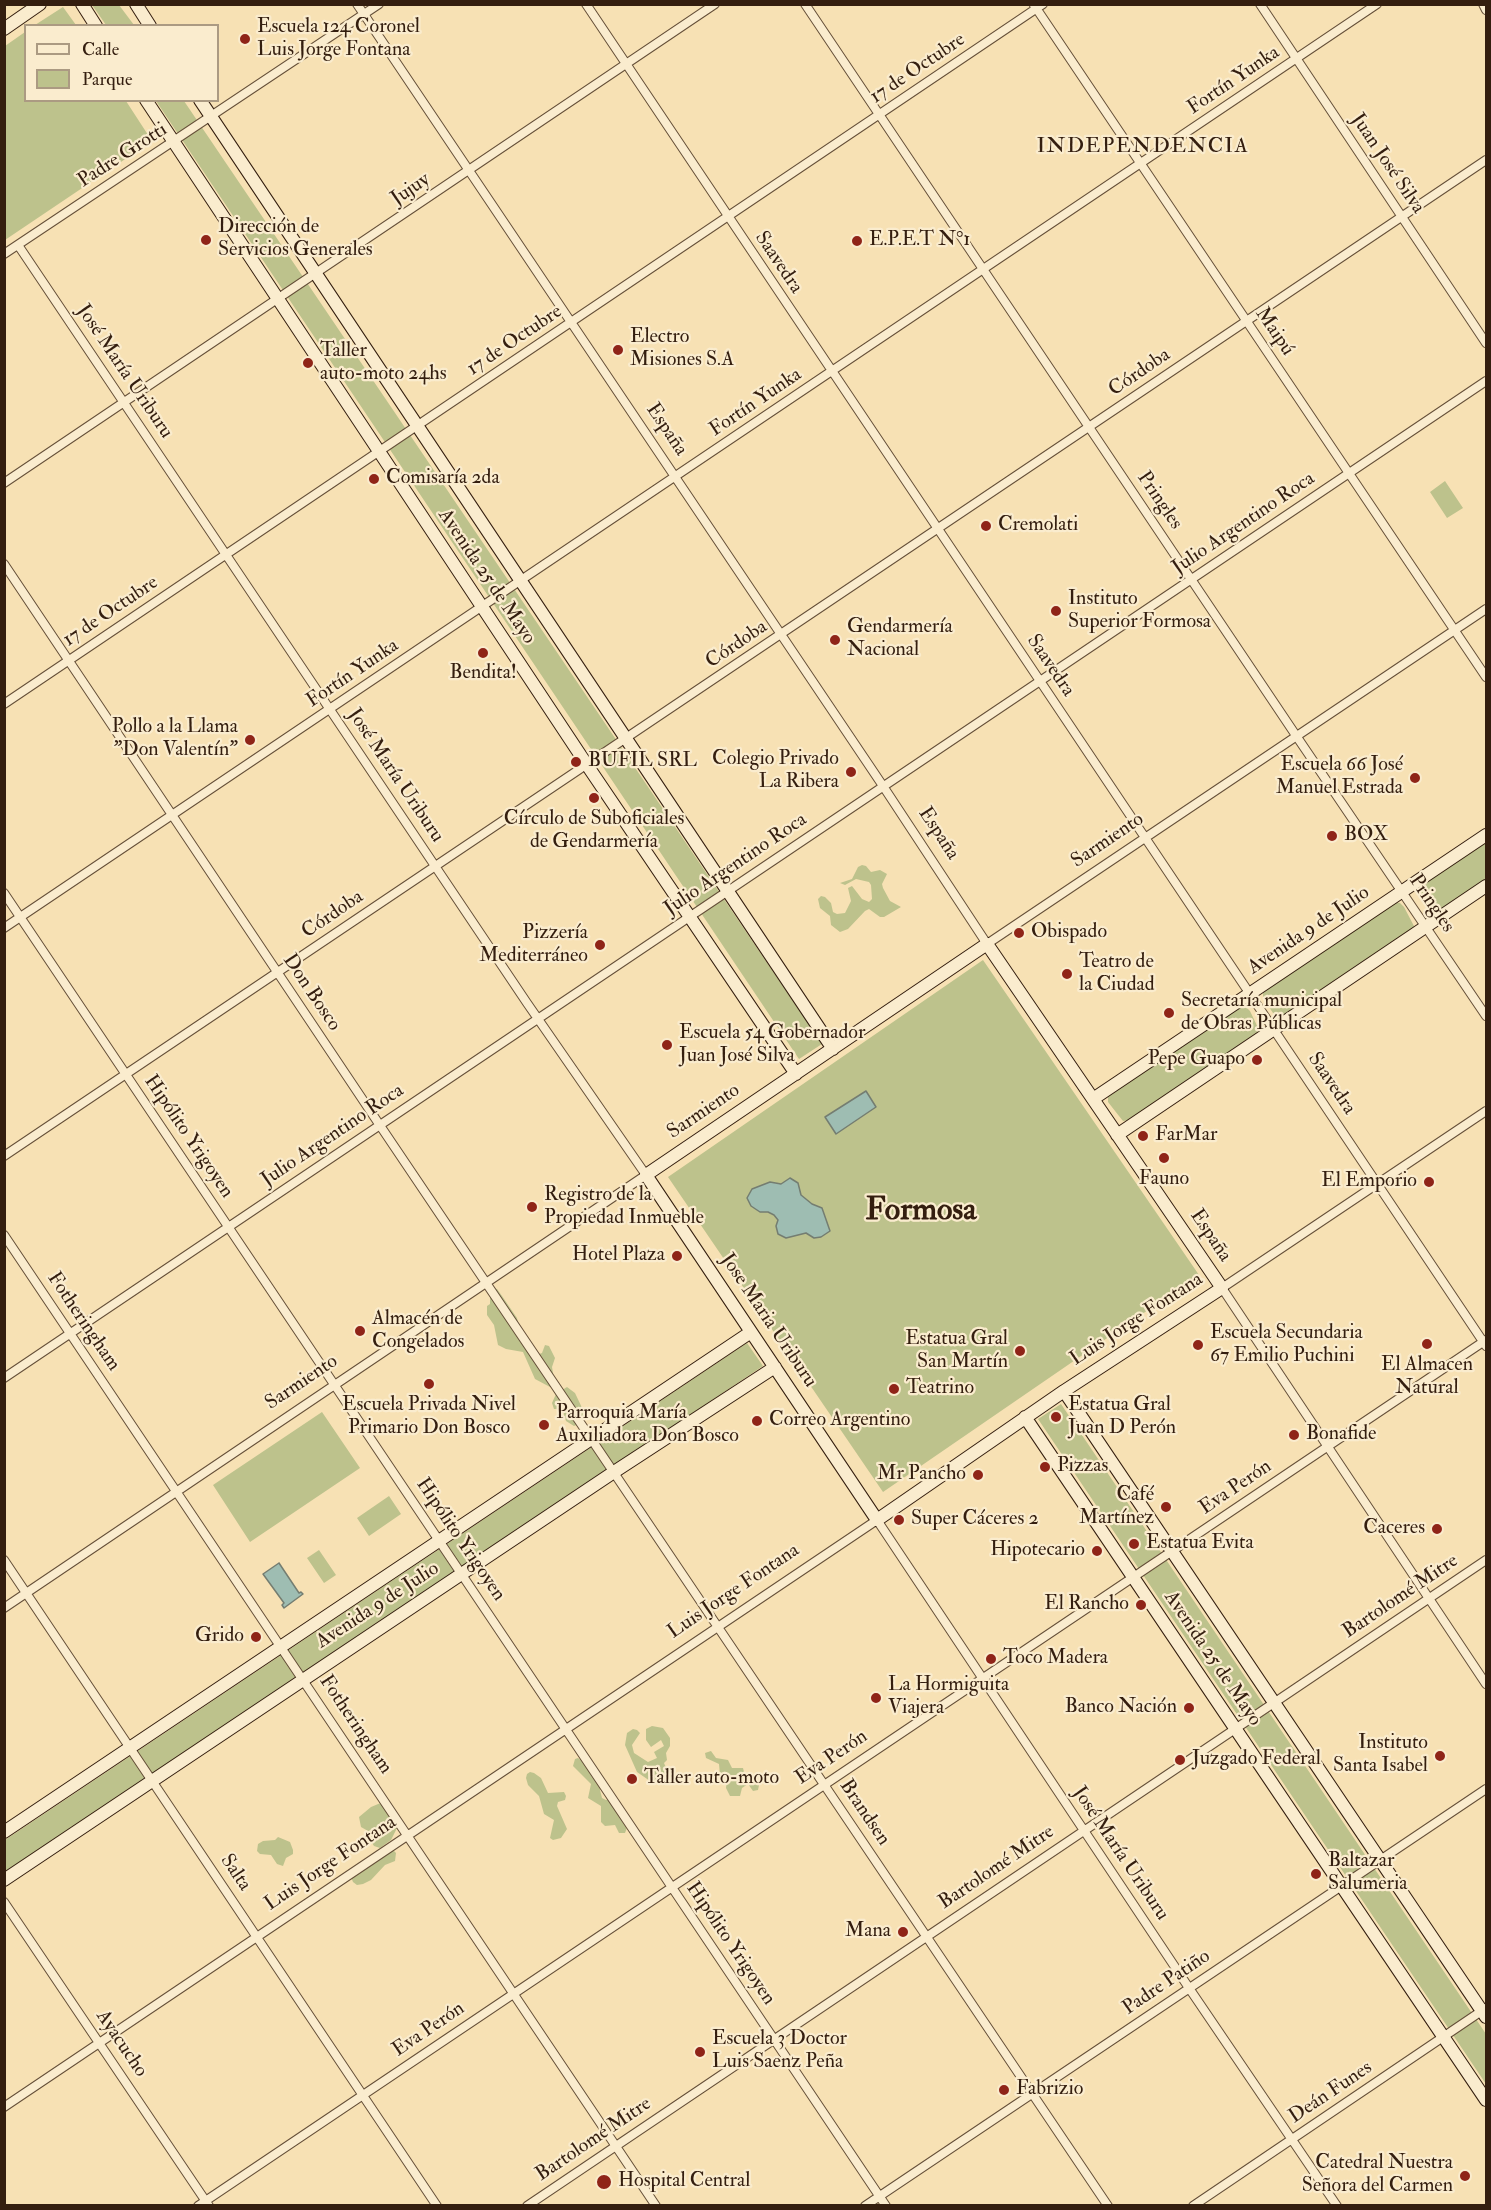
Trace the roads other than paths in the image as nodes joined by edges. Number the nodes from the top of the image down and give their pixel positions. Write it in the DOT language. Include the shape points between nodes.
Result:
graph roads {
  1 [pos="40,4"];
  2 [pos="82,4"];
  3 [pos="136,4"];
  4 [pos="357,4"];
  5 [pos="379,4"];
  6 [pos="586,4"];
  7 [pos="715,4"];
  8 [pos="805,4"];
  9 [pos="1260,4"];
  10 [pos="1377,4"];
  11 [pos="1483,4"];
  12 [pos="1038,6"];
  13 [pos="1486,10"];
  14 [pos="364,15"];
  15 [pos="95,24"];
  16 [pos="149,24"];
  17 [pos="4,29"];
  18 [pos="1296,58"];
  19 [pos="626,63"];
  20 [pos="147,102"];
  21 [pos="201,102"];
  22 [pos="880,114"];
  23 [pos="211,118"];
  24 [pos="174,142"];
  25 [pos="1486,160"];
  26 [pos="1141,164"];
  27 [pos="469,171"];
  28 [pos="1402,216"];
  29 [pos="728,217"];
  30 [pos="18,245"];
  31 [pos="4,254"];
  32 [pos="982,268"];
  33 [pos="315,274"];
  34 [pos="278,299"];
  35 [pos="1246,321"];
  36 [pos="571,323"];
  37 [pos="1486,343"];
  38 [pos="831,372"];
  39 [pos="1486,381"];
  40 [pos="125,402"];
  41 [pos="417,426"];
  42 [pos="1089,428"];
  43 [pos="379,451"];
  44 [pos="1349,473"];
  45 [pos="674,477"];
  46 [pos="4,483"];
  47 [pos="938,530"];
  48 [pos="226,554"];
  49 [pos="4,564"];
  50 [pos="1191,580"];
  51 [pos="520,581"];
  52 [pos="483,608"];
  53 [pos="1486,609"];
  54 [pos="1455,630"];
  55 [pos="781,635"];
  56 [pos="69,660"];
  57 [pos="1486,677"];
  58 [pos="1041,681"];
  59 [pos="4,704"];
  60 [pos="330,708"];
  61 [pos="1297,737"];
  62 [pos="626,740"];
  63 [pos="587,765"];
  64 [pos="883,786"];
  65 [pos="171,814"];
  66 [pos="1486,835"];
  67 [pos="1147,839"];
  68 [pos="436,866"];
  69 [pos="1486,886"];
  70 [pos="727,891"];
  71 [pos="1402,892"];
  72 [pos="4,893"];
  73 [pos="690,916"];
  74 [pos="21,917"];
  75 [pos="1426,927"];
  76 [pos="4,928"];
  77 [pos="987,944"];
  78 [pos="277,973"];
  79 [pos="1250,993"];
  80 [pos="1486,1016"];
  81 [pos="538,1018"];
  82 [pos="1275,1030"];
  83 [pos="833,1049"];
  84 [pos="796,1074"];
  85 [pos="127,1075"];
  86 [pos="1093,1099"];
  87 [pos="1486,1111"];
  88 [pos="379,1124"];
  89 [pos="1117,1135"];
  90 [pos="4,1156"];
  91 [pos="645,1175"];
  92 [pos="1379,1184"];
  93 [pos="228,1227"];
  94 [pos="4,1235"];
  95 [pos="486,1282"];
  96 [pos="1222,1288"];
  97 [pos="751,1332"];
  98 [pos="70,1333"];
  99 [pos="1486,1343"];
  100 [pos="775,1367"];
  101 [pos="4,1378"];
  102 [pos="335,1385"];
  103 [pos="1064,1391"];
  104 [pos="1025,1418"];
  105 [pos="592,1439"];
  106 [pos="1327,1448"];
  107 [pos="614,1472"];
  108 [pos="177,1490"];
  109 [pos="877,1520"];
  110 [pos="441,1540"];
  111 [pos="1172,1551"];
  112 [pos="4,1560"];
  113 [pos="1486,1560"];
  114 [pos="462,1574"];
  115 [pos="1133,1577"];
  116 [pos="27,1593"];
  117 [pos="1429,1598"];
  118 [pos="4,1608"];
  119 [pos="718,1626"];
  120 [pos="282,1647"];
  121 [pos="304,1678"];
  122 [pos="983,1678"];
  123 [pos="1486,1684"];
  124 [pos="1274,1702"];
  125 [pos="567,1728"];
  126 [pos="1235,1728"];
  127 [pos="131,1749"];
  128 [pos="152,1781"];
  129 [pos="824,1783"];
  130 [pos="1486,1789"];
  131 [pos="1084,1830"];
  132 [pos="4,1833"];
  133 [pos="409,1835"];
  134 [pos="1380,1859"];
  135 [pos="4,1881"];
  136 [pos="1341,1885"];
  137 [pos="671,1887"];
  138 [pos="4,1902"];
  139 [pos="927,1936"];
  140 [pos="258,1937"];
  141 [pos="1189,1988"];
  142 [pos="514,1993"];
  143 [pos="1485,2012"];
  144 [pos="1444,2037"];
  145 [pos="774,2038"];
  146 [pos="100,2042"];
  147 [pos="1032,2093"];
  148 [pos="362,2095"];
  149 [pos="1486,2100"];
  150 [pos="4,2107"];
  151 [pos="1292,2139"];
  152 [pos="616,2145"];
  153 [pos="880,2196"];
  154 [pos="204,2204"];
  155 [pos="437,2205"];
  156 [pos="527,2205"];
  157 [pos="656,2205"];
  158 [pos="865,2205"];
  159 [pos="886,2205"];
  160 [pos="1108,2205"];
  161 [pos="1193,2205"];
  162 [pos="1337,2205"];
  1 -- 17 [label="main road"];
  2 -- 15 [label="main road"];
  3 -- 16 [label="main road"];
  4 -- 14 [label="street, España"];
  5 -- 14 [label="street, Padre Grotti"];
  6 -- 19 [label="street, Saavedra"];
  7 -- 19 [label="street, Jujuy"];
  8 -- 22 [label="street, Pringles"];
  9 -- 18 [label="street, Juan José Silva"];
  10 -- 18 [label="street, Fortín Yunka"];
  11 -- 13 [label="street"];
  12 -- 22 [label="street, 17 de Octubre"];
  12 -- 26 [label="street, Maipú"];
  14 -- 23 [label="street, Padre Grotti"];
  14 -- 27 [label="street, España"];
  18 -- 26 [label="street, Fortín Yunka"];
  18 -- 28 [label="street, Juan José Silva"];
  19 -- 27 [label="street, Jujuy"];
  19 -- 29 [label="street, Saavedra"];
  20 -- 24 [label="main road, Avenida 25 de Mayo"];
  21 -- 23 [label="main road, Avenida 25 de Mayo"];
  22 -- 29 [label="street, 17 de Octubre"];
  22 -- 32 [label="street, Pringles"];
  23 -- 24 [label="street, Padre Grotti"];
  23 -- 33 [label="main road, Avenida 25 de Mayo"];
  24 -- 30 [label="street, Padre Grotti"];
  24 -- 34 [label="main road, Avenida 25 de Mayo"];
  25 -- 28 [label="street, Córdoba"];
  26 -- 32 [label="street, Fortín Yunka"];
  26 -- 35 [label="street, Maipú"];
  27 -- 33 [label="street, Jujuy"];
  27 -- 36 [label="street, España"];
  28 -- 35 [label="street, Córdoba"];
  28 -- 37 [label="street, Juan José Silva"];
  29 -- 36 [label="street, 17 de Octubre"];
  29 -- 38 [label="street, Saavedra"];
  30 -- 31 [label="street, Padre Grotti"];
  30 -- 40 [label="street, José María Uriburu"];
  32 -- 38 [label="street, Fortín Yunka"];
  32 -- 42 [label="street, Pringles"];
  33 -- 34 [label="street, Jujuy"];
  33 -- 41 [label="main road, Avenida 25 de Mayo"];
  34 -- 40 [label="street, Jujuy"];
  34 -- 43 [label="main road, Avenida 25 de Mayo"];
  35 -- 42 [label="street, Córdoba"];
  35 -- 44 [label="street, Maipú"];
  36 -- 41 [label="street, 17 de Octubre"];
  36 -- 45 [label="street, España"];
  38 -- 45 [label="street, Fortín Yunka"];
  38 -- 47 [label="street, Saavedra"];
  39 -- 44 [label="street, Julio Argentino Roca"];
  40 -- 46 [label="street, Jujuy"];
  40 -- 48 [label="street, José María Uriburu"];
  41 -- 43 [label="street, 17 de Octubre"];
  41 -- 51 [label="main road, Avenida 25 de Mayo"];
  42 -- 47 [label="street, Córdoba"];
  42 -- 50 [label="street, Pringles"];
  43 -- 48 [label="street, 17 de Octubre"];
  43 -- 52 [label="main road, Avenida 25 de Mayo"];
  44 -- 50 [label="street, Julio Argentino Roca"];
  44 -- 54 [label="street, Maipú"];
  45 -- 51 [label="street, Fortín Yunka"];
  45 -- 55 [label="street, España"];
  47 -- 55 [label="street, Córdoba"];
  47 -- 58 [label="street, Saavedra"];
  48 -- 56 [label="street, 17 de Octubre"];
  48 -- 60 [label="street, José María Uriburu"];
  49 -- 56 [label="street, Don Bosco"];
  50 -- 58 [label="street, Julio Argentino Roca"];
  50 -- 61 [label="street, Pringles"];
  51 -- 52 [label="street, Fortín Yunka"];
  51 -- 62 [label="main road, Avenida 25 de Mayo"];
  52 -- 60 [label="street, Fortín Yunka"];
  52 -- 63 [label="main road, Avenida 25 de Mayo"];
  53 -- 54 [label="street, Sarmiento"];
  54 -- 57 [label="street, Maipú"];
  54 -- 61 [label="street, Sarmiento"];
  55 -- 62 [label="street, Córdoba"];
  55 -- 64 [label="street, España"];
  56 -- 59 [label="street, 17 de Octubre"];
  56 -- 65 [label="street, Don Bosco"];
  58 -- 64 [label="street, Julio Argentino Roca"];
  58 -- 67 [label="street, Saavedra"];
  60 -- 65 [label="street, Fortín Yunka"];
  60 -- 68 [label="street, José María Uriburu"];
  61 -- 67 [label="street, Sarmiento"];
  61 -- 71 [label="street, Pringles"];
  62 -- 63 [label="street, Córdoba"];
  62 -- 70 [label="main road, Avenida 25 de Mayo"];
  63 -- 68 [label="street, Córdoba"];
  63 -- 73 [label="main road, Avenida 25 de Mayo"];
  64 -- 70 [label="street, Julio Argentino Roca"];
  64 -- 77 [label="street, España"];
  65 -- 74 [label="street, Fortín Yunka"];
  65 -- 78 [label="street, Don Bosco"];
  66 -- 71 [label="main road, Avenida 9 de Julio"];
  67 -- 77 [label="street, Sarmiento"];
  67 -- 79 [label="street, Saavedra"];
  68 -- 78 [label="street, Córdoba"];
  68 -- 81 [label="street, José María Uriburu"];
  69 -- 75 [label="main road"];
  70 -- 73 [label="street, Julio Argentino Roca"];
  70 -- 83 [label="main road, Avenida 25 de Mayo"];
  71 -- 75 [label="street, Pringles"];
  71 -- 79 [label="main road, Avenida 9 de Julio"];
  72 -- 74 [label="street, Hipólito Yrigoyen"];
  73 -- 81 [label="street, Julio Argentino Roca"];
  73 -- 84 [label="main road, Avenida 25 de Mayo"];
  74 -- 76 [label="street, Fortín Yunka"];
  74 -- 85 [label="street, Hipólito Yrigoyen"];
  75 -- 80 [label="street, Pringles"];
  75 -- 82 [label="main road"];
  77 -- 83 [label="main road, Sarmiento"];
  77 -- 86 [label="main road, España"];
  78 -- 85 [label="street, Córdoba"];
  78 -- 88 [label="street, Don Bosco"];
  79 -- 82 [label="street, Saavedra"];
  79 -- 86 [label="main road, Avenida 9 de Julio"];
  81 -- 88 [label="street, Julio Argentino Roca"];
  81 -- 91 [label="street, José María Uriburu"];
  82 -- 89 [label="main road"];
  82 -- 92 [label="street, Saavedra"];
  83 -- 84 [label="main road, Sarmiento"];
  84 -- 91 [label="main road, Sarmiento"];
  85 -- 90 [label="street, Córdoba"];
  85 -- 93 [label="street, Hipólito Yrigoyen"];
  86 -- 89 [label="main road, España"];
  87 -- 92 [label="street, Luis Jorge Fontana"];
  88 -- 93 [label="street, Julio Argentino Roca"];
  88 -- 95 [label="street, Don Bosco"];
  89 -- 96 [label="main road, España"];
  91 -- 95 [label="street, Sarmiento"];
  91 -- 97 [label="main road, Jose Maria Uriburu"];
  92 -- 96 [label="street, Luis Jorge Fontana"];
  92 -- 99 [label="street, Saavedra"];
  93 -- 98 [label="street, Julio Argentino Roca"];
  93 -- 102 [label="street, Hipólito Yrigoyen"];
  94 -- 98 [label="street, Fotheringham"];
  95 -- 102 [label="street, Sarmiento"];
  95 -- 105 [label="street, Don Bosco"];
  96 -- 103 [label="main road, Luis Jorge Fontana"];
  96 -- 106 [label="street, España"];
  97 -- 100 [label="main road, Jose Maria Uriburu"];
  97 -- 105 [label="main road, Avenida 9 de Julio"];
  98 -- 101 [label="street, Julio Argentino Roca"];
  98 -- 108 [label="street, Fotheringham"];
  99 -- 106 [label="street, Eva Perón"];
  100 -- 107 [label="main road, Avenida 9 de Julio"];
  100 -- 109 [label="main road, Jose Maria Uriburu"];
  102 -- 108 [label="street, Sarmiento"];
  102 -- 110 [label="street, Hipólito Yrigoyen"];
  103 -- 104 [label="main road, Luis Jorge Fontana"];
  103 -- 111 [label="main road, Avenida 25 de Mayo"];
  104 -- 109 [label="main road, Luis Jorge Fontana"];
  104 -- 115 [label="main road, Avenida 25 de Mayo"];
  105 -- 107 [label="street, Brandsen"];
  105 -- 110 [label="main road, Avenida 9 de Julio"];
  106 -- 111 [label="street, Eva Perón"];
  106 -- 117 [label="street, España"];
  107 -- 114 [label="main road, Avenida 9 de Julio"];
  107 -- 119 [label="street, Brandsen"];
  108 -- 116 [label="street, Sarmiento"];
  108 -- 120 [label="street, Fotheringham"];
  109 -- 119 [label="street, Luis Jorge Fontana"];
  109 -- 122 [label="street, José María Uriburu"];
  110 -- 114 [label="street, Hipólito Yrigoyen"];
  110 -- 120 [label="main road, Avenida 9 de Julio"];
  111 -- 115 [label="street, Eva Perón"];
  111 -- 124 [label="main road, Avenida 25 de Mayo"];
  112 -- 116 [label="street, Salta"];
  113 -- 117 [label="street, Bartolomé Mitre"];
  114 -- 121 [label="main road, Avenida 9 de Julio"];
  114 -- 125 [label="street, Hipólito Yrigoyen"];
  115 -- 122 [label="street, Eva Perón"];
  115 -- 126 [label="main road, Avenida 25 de Mayo"];
  116 -- 118 [label="street, Sarmiento"];
  116 -- 127 [label="street, Salta"];
  117 -- 123 [label="street, España"];
  117 -- 124 [label="street, Bartolomé Mitre"];
  119 -- 125 [label="street, Luis Jorge Fontana"];
  119 -- 129 [label="street, Brandsen"];
  120 -- 121 [label="street, Fotheringham"];
  120 -- 127 [label="main road, Avenida 9 de Julio"];
  121 -- 128 [label="main road, Avenida 9 de Julio"];
  121 -- 133 [label="street, Fotheringham"];
  122 -- 129 [label="street, Eva Perón"];
  122 -- 131 [label="street, José María Uriburu"];
  124 -- 126 [label="street, Bartolomé Mitre"];
  124 -- 134 [label="main road, Avenida 25 de Mayo"];
  125 -- 133 [label="street, Luis Jorge Fontana"];
  125 -- 137 [label="street, Hipólito Yrigoyen"];
  126 -- 131 [label="street, Bartolomé Mitre"];
  126 -- 136 [label="main road, Avenida 25 de Mayo"];
  127 -- 128 [label="street, Salta"];
  127 -- 132 [label="main road, Avenida 9 de Julio"];
  128 -- 135 [label="main road, Avenida 9 de Julio"];
  128 -- 140 [label="street, Salta"];
  129 -- 137 [label="street, Eva Perón"];
  129 -- 139 [label="street, Brandsen"];
  130 -- 134 [label="street, Padre Patiño"];
  131 -- 139 [label="street, Bartolomé Mitre"];
  131 -- 141 [label="street, José María Uriburu"];
  133 -- 140 [label="street, Luis Jorge Fontana"];
  133 -- 142 [label="street, Fotheringham"];
  134 -- 136 [label="street, Padre Patiño"];
  134 -- 143 [label="main road, Avenida 25 de Mayo"];
  136 -- 141 [label="street, Padre Patiño"];
  136 -- 144 [label="main road, Avenida 25 de Mayo"];
  137 -- 142 [label="street, Eva Perón"];
  137 -- 145 [label="street, Hipólito Yrigoyen"];
  138 -- 146 [label="street, Ayacucho"];
  139 -- 145 [label="street, Bartolomé Mitre"];
  139 -- 147 [label="street, Brandsen"];
  140 -- 146 [label="street, Luis Jorge Fontana"];
  140 -- 148 [label="street, Salta"];
  141 -- 147 [label="street, Padre Patiño"];
  141 -- 151 [label="street, José María Uriburu"];
  142 -- 148 [label="street, Eva Perón"];
  142 -- 152 [label="street, Fotheringham"];
  143 -- 144 [label="street, Deán Funes"];
  144 -- 149 [label="main road, Avenida 25 de Mayo"];
  144 -- 151 [label="street, Deán Funes"];
  145 -- 152 [label="street, Bartolomé Mitre"];
  145 -- 153 [label="street, Hipólito Yrigoyen"];
  146 -- 150 [label="street, Luis Jorge Fontana"];
  146 -- 154 [label="street, Ayacucho"];
  147 -- 153 [label="street, Padre Patiño"];
  147 -- 160 [label="street, Brandsen"];
  148 -- 154 [label="street, Eva Perón"];
  148 -- 155 [label="street, Salta"];
  151 -- 161 [label="street, Deán Funes"];
  151 -- 162 [label="street, José María Uriburu"];
  152 -- 156 [label="street, Bartolomé Mitre"];
  152 -- 157 [label="street, Fotheringham"];
  153 -- 158 [label="street, Padre Patiño"];
  153 -- 159 [label="street, Hipólito Yrigoyen"];
}
